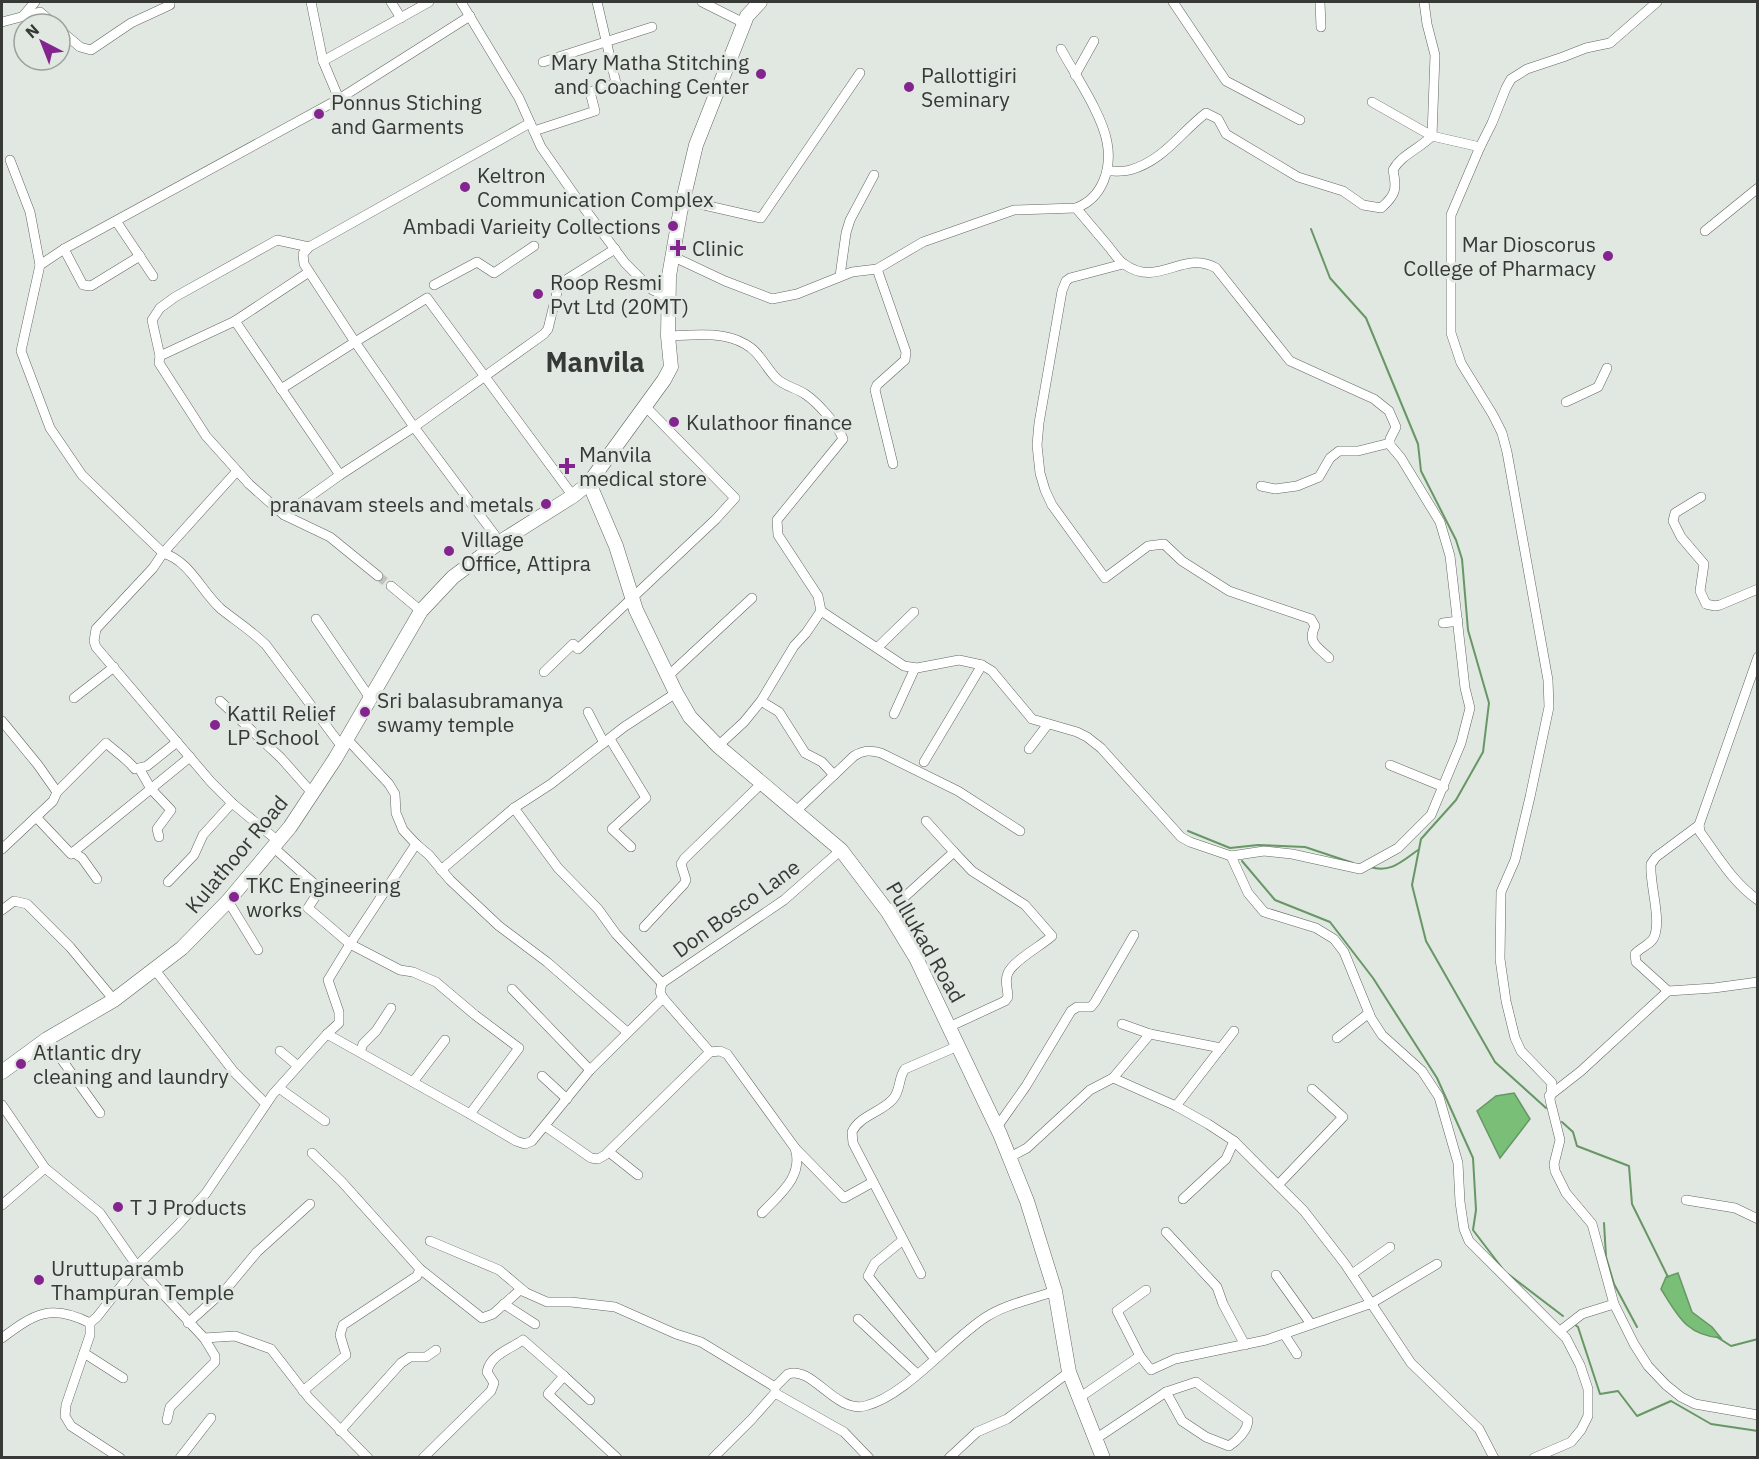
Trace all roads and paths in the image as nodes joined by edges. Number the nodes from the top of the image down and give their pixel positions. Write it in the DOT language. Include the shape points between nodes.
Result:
graph roads {
  1 [pos="170,2"];
  2 [pos="311,2"];
  3 [pos="391,2"];
  4 [pos="429,2"];
  5 [pos="461,2"];
  6 [pos="597,2"];
  7 [pos="702,2"];
  8 [pos="760,2"];
  9 [pos="1173,2"];
  10 [pos="1320,2"];
  11 [pos="1424,2"];
  12 [pos="1657,2"];
  13 [pos="470,16"];
  14 [pos="401,18"];
  15 [pos="744,23"];
  16 [pos="652,27"];
  17 [pos="1321,27"];
  18 [pos="72,40"];
  19 [pos="1094,41"];
  20 [pos="606,42"];
  21 [pos="1061,49"];
  22 [pos="323,61"];
  23 [pos="543,62"];
  24 [pos="860,73"];
  25 [pos="1075,75"];
  26 [pos="339,99"];
  27 [pos="1372,102"];
  28 [pos="1300,120"];
  29 [pos="532,127"];
  30 [pos="1432,136"];
  31 [pos="1480,147"];
  32 [pos="10,160"];
  33 [pos="1107,171"];
  34 [pos="874,175"];
  35 [pos="1758,188"];
  36 [pos="682,200"];
  37 [pos="1076,208"];
  38 [pos="116,221"];
  39 [pos="1705,231"];
  40 [pos="309,246"];
  41 [pos="534,246"];
  42 [pos="64,249"];
  43 [pos="615,249"];
  44 [pos="140,256"];
  45 [pos="674,257"];
  46 [pos="1123,264"];
  47 [pos="40,265"];
  48 [pos="877,269"];
  49 [pos="309,272"];
  50 [pos="843,273"];
  51 [pos="153,276"];
  52 [pos="434,285"];
  53 [pos="668,298"];
  54 [pos="235,321"];
  55 [pos="668,336"];
  56 [pos="355,342"];
  57 [pos="160,356"];
  58 [pos="1607,368"];
  59 [pos="484,377"];
  60 [pos="281,389"];
  61 [pos="1566,402"];
  62 [pos="645,406"];
  63 [pos="414,427"];
  64 [pos="1390,443"];
  65 [pos="893,464"];
  66 [pos="237,471"];
  67 [pos="340,474"];
  68 [pos="589,483"];
  69 [pos="1261,486"];
  70 [pos="573,496"];
  71 [pos="1701,497"];
  72 [pos="284,515"];
  73 [pos="500,542"];
  74 [pos="163,553"];
  75 [pos="378,576"];
  76 [pos="391,586"];
  77 [pos="1758,589"];
  78 [pos="632,598"];
  79 [pos="752,598"];
  80 [pos="420,611"];
  81 [pos="821,611"];
  82 [pos="914,612"];
  83 [pos="316,619"];
  84 [pos="1458,621"];
  85 [pos="1443,623"];
  86 [pos="878,647"];
  87 [pos="1758,657"];
  88 [pos="1329,658"];
  89 [pos="982,665"];
  90 [pos="114,668"];
  91 [pos="915,668"];
  92 [pos="544,672"];
  93 [pos="668,677"];
  94 [pos="676,693"];
  95 [pos="74,698"];
  96 [pos="370,698"];
  97 [pos="220,701"];
  98 [pos="761,701"];
  99 [pos="588,712"];
  100 [pos="894,714"];
  101 [pos="2,722"];
  102 [pos="1048,724"];
  103 [pos="607,741"];
  104 [pos="177,742"];
  105 [pos="345,743"];
  106 [pos="718,746"];
  107 [pos="1029,749"];
  108 [pos="190,757"];
  109 [pos="924,762"];
  110 [pos="1390,765"];
  111 [pos="139,768"];
  112 [pos="834,775"];
  113 [pos="763,782"];
  114 [pos="1444,787"];
  115 [pos="152,789"];
  116 [pos="57,792"];
  117 [pos="312,793"];
  118 [pos="232,803"];
  119 [pos="514,808"];
  120 [pos="796,811"];
  121 [pos="36,817"];
  122 [pos="926,821"];
  123 [pos="1699,825"];
  124 [pos="1020,831"];
  125 [pos="159,837"];
  126 [pos="275,844"];
  127 [pos="416,844"];
  128 [pos="631,847"];
  129 [pos="2,849"];
  130 [pos="841,850"];
  131 [pos="74,852"];
  132 [pos="954,852"];
  133 [pos="1231,856"];
  134 [pos="441,870"];
  135 [pos="97,879"];
  136 [pos="168,882"];
  137 [pos="1758,900"];
  138 [pos="228,901"];
  139 [pos="2,910"];
  140 [pos="888,912"];
  141 [pos="644,927"];
  142 [pos="1134,935"];
  143 [pos="350,944"];
  144 [pos="258,950"];
  145 [pos="155,970"];
  146 [pos="1758,982"];
  147 [pos="662,983"];
  148 [pos="512,989"];
  149 [pos="1668,991"];
  150 [pos="663,998"];
  151 [pos="114,1000"];
  152 [pos="391,1008"];
  153 [pos="1369,1013"];
  154 [pos="1122,1024"];
  155 [pos="949,1026"];
  156 [pos="1234,1031"];
  157 [pos="627,1032"];
  158 [pos="327,1034"];
  159 [pos="1150,1034"];
  160 [pos="1337,1038"];
  161 [pos="47,1039"];
  162 [pos="445,1040"];
  163 [pos="958,1046"];
  164 [pos="1221,1048"];
  165 [pos="280,1051"];
  166 [pos="360,1052"];
  167 [pos="711,1052"];
  168 [pos="298,1066"];
  169 [pos="590,1070"];
  170 [pos="2,1072"];
  171 [pos="542,1076"];
  172 [pos="1113,1078"];
  173 [pos="413,1082"];
  174 [pos="279,1089"];
  175 [pos="1312,1089"];
  176 [pos="1550,1096"];
  177 [pos="567,1099"];
  178 [pos="266,1104"];
  179 [pos="2,1106"];
  180 [pos="1176,1106"];
  181 [pos="100,1113"];
  182 [pos="470,1114"];
  183 [pos="325,1121"];
  184 [pos="545,1126"];
  185 [pos="997,1127"];
  186 [pos="1234,1141"];
  187 [pos="795,1148"];
  188 [pos="609,1152"];
  189 [pos="312,1153"];
  190 [pos="1010,1157"];
  191 [pos="45,1167"];
  192 [pos="638,1175"];
  193 [pos="873,1182"];
  194 [pos="1278,1185"];
  195 [pos="1183,1199"];
  196 [pos="1686,1200"];
  197 [pos="310,1204"];
  198 [pos="2,1205"];
  199 [pos="762,1213"];
  200 [pos="1758,1219"];
  201 [pos="1166,1232"];
  202 [pos="903,1240"];
  203 [pos="430,1241"];
  204 [pos="1390,1247"];
  205 [pos="1437,1264"];
  206 [pos="137,1266"];
  207 [pos="420,1269"];
  208 [pos="921,1274"];
  209 [pos="1352,1274"];
  210 [pos="1276,1275"];
  211 [pos="1146,1290"];
  212 [pos="524,1291"];
  213 [pos="1055,1291"];
  214 [pos="1372,1302"];
  215 [pos="504,1304"];
  216 [pos="1614,1305"];
  217 [pos="858,1319"];
  218 [pos="90,1323"];
  219 [pos="188,1323"];
  220 [pos="535,1324"];
  221 [pos="1311,1324"];
  222 [pos="1560,1330"];
  223 [pos="1284,1334"];
  224 [pos="2,1338"];
  225 [pos="204,1338"];
  226 [pos="1245,1345"];
  227 [pos="436,1350"];
  228 [pos="84,1353"];
  229 [pos="1297,1354"];
  230 [pos="1140,1356"];
  231 [pos="935,1359"];
  232 [pos="1069,1372"];
  233 [pos="917,1374"];
  234 [pos="564,1376"];
  235 [pos="123,1378"];
  236 [pos="775,1390"];
  237 [pos="303,1391"];
  238 [pos="1166,1392"];
  239 [pos="1079,1398"];
  240 [pos="590,1400"];
  241 [pos="1758,1415"];
  242 [pos="212,1418"];
  243 [pos="167,1420"];
  244 [pos="340,1431"];
  245 [pos="1094,1440"];
  246 [pos="120,1458"];
  247 [pos="180,1458"];
  248 [pos="368,1458"];
  249 [pos="423,1458"];
  250 [pos="617,1458"];
  251 [pos="713,1458"];
  252 [pos="869,1458"];
  253 [pos="949,1458"];
  254 [pos="1103,1458"];
  255 [pos="1494,1458"];
  256 [pos="1534,1458"];
  1 -- 18 [label="street" via="171,5 131,22 91,50"];
  2 -- 22 [label="street"];
  3 -- 14 [label="street"];
  4 -- 14 [label="street"];
  5 -- 13 [label="street"];
  6 -- 20 [label="street"];
  7 -- 15 [label="street"];
  8 -- 15 [label="main road, Kulathoor Road"];
  9 -- 28 [label="street" via="1226,81"];
  10 -- 17 [label="street"];
  11 -- 30 [label="street" via="1436,55"];
  12 -- 31 [label="street" via="1610,43 1527,69 1511,79"];
  13 -- 26 [label="street"];
  13 -- 29 [label="street"];
  14 -- 22 [label="street"];
  15 -- 36 [label="main road, Kulathoor Road" via="696,145"];
  16 -- 20 [label="street"];
  19 -- 25 [label="street"];
  20 -- 23 [label="street"];
  20 -- 29 [label="street" via="616,83 590,92 595,111"];
  21 -- 25 [label="street"];
  22 -- 26 [label="street"];
  24 -- 36 [label="street" via="761,218"];
  25 -- 33 [label="street" via="1107,139"];
  26 -- 38 [label="street"];
  27 -- 30 [label="street"];
  29 -- 40 [label="street"];
  29 -- 43 [label="street" via="541,147"];
  30 -- 31 [label="street"];
  30 -- 33 [label="street" via="1422,147 1398,160 1393,170 1393,198 1381,208 1363,205 1343,190 1298,177 1226,134 1218,119 1206,113 1156,159 1129,171"];
  31 -- 176 [label="street" via="1451,214 1450,318 1461,363 1502,433 1548,680 1549,707 1530,796 1515,860 1501,892 1500,959 1515,1038 1521,1051 1552,1083"];
  32 -- 47 [label="street" via="30,212"];
  33 -- 37 [label="street" via="1100,190"];
  34 -- 50 [label="street" via="850,220"];
  35 -- 39 [label="street"];
  36 -- 45 [label="main road, Kulathoor Road"];
  37 -- 46 [label="street"];
  37 -- 48 [label="street" via="1014,210 923,242"];
  38 -- 42 [label="street"];
  38 -- 44 [label="street"];
  40 -- 49 [label="street" via="303,254"];
  40 -- 57 [label="street" via="277,240 160,308 152,320"];
  41 -- 52 [label="street" via="494,273 477,262"];
  42 -- 44 [label="street" via="86,286"];
  42 -- 47 [label="street"];
  43 -- 53 [label="street" via="639,279"];
  43 -- 59 [label="street" via="561,283 548,329"];
  44 -- 51 [label="street"];
  45 -- 50 [label="street" via="772,298 797,294"];
  45 -- 53 [label="main road, Kulathoor Road"];
  46 -- 64 [label="street" via="1148,274 1189,262 1208,263 1216,268 1290,361 1360,392 1389,411 1396,427"];
  46 -- 88 [label="street" via="1070,278 1062,291 1037,444 1045,490 1052,505 1105,578 1148,546 1164,544 1182,561 1229,591 1311,619 1315,626 1312,640"];
  47 -- 74 [label="street" via="21,351 50,428 82,476"];
  48 -- 50 [label="street"];
  48 -- 65 [label="street" via="906,352 904,360 875,390"];
  49 -- 54 [label="street"];
  49 -- 56 [label="street"];
  53 -- 55 [label="main road, Kulathoor Road"];
  54 -- 57 [label="street"];
  54 -- 60 [label="street"];
  55 -- 62 [label="main road, Kulathoor Road" via="671,368"];
  55 -- 81 [label="street" via="704,334 745,344 777,379 806,394 841,433 843,439 777,520 778,535 818,596"];
  56 -- 59 [label="street" via="427,298"];
  56 -- 60 [label="street"];
  56 -- 63 [label="street"];
  57 -- 66 [label="street" via="159,363 206,436"];
  58 -- 61 [label="street" via="1598,387"];
  59 -- 63 [label="street"];
  59 -- 70 [label="street"];
  60 -- 67 [label="street"];
  62 -- 68 [label="main road, Kulathoor Road"];
  62 -- 78 [label="street" via="735,498"];
  63 -- 67 [label="street"];
  63 -- 73 [label="street"];
  64 -- 69 [label="street" via="1339,451 1318,477 1297,486"];
  64 -- 84 [label="street" via="1440,522 1450,556"];
  66 -- 72 [label="street"];
  66 -- 74 [label="street"];
  67 -- 72 [label="street"];
  68 -- 70 [label="main road, Kulathoor Road"];
  68 -- 78 [label="main road, Pullukad Road" via="616,546"];
  70 -- 73 [label="main road, Kulathoor Road"];
  71 -- 77 [label="street" via="1676,513 1672,521 1704,564 1700,591 1706,604 1720,605"];
  72 -- 75 [label="street" via="330,537"];
  73 -- 80 [label="main road, Kulathoor Road" via="453,577"];
  74 -- 90 [label="street" via="96,629 96,647"];
  74 -- 105 [label="street" via="183,564 212,600 256,634"];
  76 -- 80 [label="street"];
  78 -- 92 [label="street" via="578,649 573,644"];
  78 -- 93 [label="main road, Pullukad Road"];
  79 -- 93 [label="street"];
  80 -- 96 [label="main road, Kulathoor Road"];
  81 -- 86 [label="street"];
  81 -- 98 [label="street" via="794,646"];
  82 -- 86 [label="street"];
  83 -- 96 [label="street"];
  84 -- 85 [label="street"];
  84 -- 114 [label="street" via="1470,708"];
  86 -- 91 [label="street" via="904,666"];
  87 -- 123 [label="street"];
  89 -- 91 [label="street" via="959,660"];
  89 -- 102 [label="street" via="992,671 1026,714"];
  89 -- 109 [label="street"];
  90 -- 95 [label="street"];
  90 -- 104 [label="street"];
  91 -- 100 [label="street"];
  93 -- 94 [label="main road, Pullukad Road"];
  94 -- 103 [label="street"];
  94 -- 106 [label="main road, Pullukad Road" via="690,717"];
  96 -- 105 [label="main road, Kulathoor Road"];
  97 -- 117 [label="street"];
  98 -- 106 [label="street"];
  98 -- 112 [label="street" via="779,712 806,753"];
  99 -- 103 [label="street"];
  101 -- 116 [label="street"];
  102 -- 107 [label="street"];
  102 -- 133 [label="street" via="1087,737 1101,748 1181,837"];
  103 -- 119 [label="street"];
  103 -- 128 [label="street" via="646,798 612,829"];
  104 -- 108 [label="street"];
  104 -- 111 [label="street"];
  105 -- 117 [label="main road, Kulathoor Road"];
  105 -- 127 [label="street" via="389,784 403,830"];
  106 -- 113 [label="main road, Pullukad Road"];
  108 -- 115 [label="street"];
  108 -- 118 [label="street"];
  110 -- 114 [label="street"];
  111 -- 115 [label="street"];
  111 -- 116 [label="street" via="135,769 106,743"];
  112 -- 120 [label="street"];
  112 -- 124 [label="street" via="860,752 881,753 958,791"];
  113 -- 120 [label="main road, Pullukad Road"];
  113 -- 141 [label="street" via="684,859 684,884"];
  114 -- 133 [label="street" via="1431,815 1398,848 1360,869 1264,851"];
  115 -- 125 [label="street" via="171,810 157,829"];
  115 -- 131 [label="street"];
  116 -- 121 [label="street"];
  117 -- 126 [label="main road, Kulathoor Road"];
  118 -- 126 [label="street"];
  118 -- 136 [label="street" via="203,835 194,855"];
  119 -- 134 [label="street"];
  119 -- 147 [label="street" via="558,868"];
  120 -- 130 [label="main road, Pullukad Road"];
  121 -- 129 [label="street"];
  121 -- 131 [label="street" via="71,854"];
  122 -- 132 [label="street"];
  123 -- 137 [label="street" via="1700,832 1730,872"];
  123 -- 149 [label="street" via="1651,864 1656,933 1635,958"];
  126 -- 138 [label="main road, Kulathoor Road"];
  126 -- 143 [label="street" via="319,888 308,908"];
  127 -- 134 [label="street"];
  127 -- 143 [label="street"];
  130 -- 140 [label="main road, Pullukad Road"];
  130 -- 147 [label="street, Don Bosco Lane" via="784,900"];
  131 -- 135 [label="street"];
  132 -- 140 [label="street"];
  132 -- 155 [label="street" via="972,871 1025,905 1052,936 1008,973 1005,1001"];
  133 -- 153 [label="street" via="1248,893 1264,912 1316,928 1334,939 1344,952"];
  134 -- 157 [label="street" via="500,926"];
  138 -- 144 [label="street"];
  138 -- 145 [label="main road, Kulathoor Road"];
  139 -- 151 [label="street" via="14,901 27,904"];
  140 -- 155 [label="main road, Pullukad Road"];
  142 -- 185 [label="street" via="1091,1007 1071,1011"];
  143 -- 158 [label="street" via="328,980 339,1023"];
  143 -- 182 [label="street" via="400,970 436,982 519,1048"];
  145 -- 151 [label="main road, Kulathoor Road"];
  145 -- 178 [label="street" via="234,1071"];
  146 -- 149 [label="street"];
  147 -- 150 [label="street, Don Bosco Lane"];
  148 -- 169 [label="street"];
  149 -- 176 [label="street"];
  150 -- 157 [label="street"];
  150 -- 167 [label="street"];
  151 -- 161 [label="main road, Kulathoor Road"];
  152 -- 166 [label="street"];
  153 -- 160 [label="street"];
  153 -- 222 [label="street" via="1382,1035 1422,1071 1439,1097 1458,1163 1461,1210 1469,1241"];
  154 -- 159 [label="street"];
  155 -- 163 [label="main road, Pullukad Road"];
  156 -- 164 [label="street"];
  157 -- 169 [label="street"];
  158 -- 166 [label="street"];
  158 -- 168 [label="street"];
  159 -- 164 [label="street"];
  159 -- 172 [label="street"];
  161 -- 170 [label="main road, Kulathoor Road"];
  161 -- 181 [label="street"];
  162 -- 173 [label="street"];
  163 -- 185 [label="main road, Pullukad Road"];
  163 -- 193 [label="street" via="905,1068 891,1102 854,1128 853,1143"];
  164 -- 180 [label="street"];
  165 -- 168 [label="street"];
  166 -- 173 [label="street"];
  167 -- 187 [label="street" via="727,1054"];
  167 -- 188 [label="street"];
  168 -- 174 [label="street"];
  169 -- 177 [label="street"];
  171 -- 177 [label="street"];
  172 -- 180 [label="street"];
  172 -- 190 [label="street" via="1090,1090 1027,1148"];
  173 -- 182 [label="street"];
  174 -- 178 [label="street"];
  174 -- 183 [label="street"];
  175 -- 194 [label="street" via="1342,1117"];
  176 -- 216 [label="street" via="1560,1140 1555,1171 1566,1193 1592,1224"];
  177 -- 184 [label="street"];
  178 -- 206 [label="street" via="206,1193"];
  179 -- 191 [label="street"];
  180 -- 186 [label="street"];
  182 -- 184 [label="street" via="525,1144"];
  184 -- 188 [label="street" via="591,1158 598,1159"];
  185 -- 190 [label="main road, Pullukad Road"];
  186 -- 194 [label="street"];
  186 -- 195 [label="street" via="1226,1159"];
  187 -- 193 [label="street" via="844,1198"];
  187 -- 199 [label="street" via="797,1161 792,1180"];
  188 -- 192 [label="street"];
  189 -- 207 [label="street"];
  190 -- 213 [label="main road, Pullukad Road" via="1028,1201"];
  191 -- 198 [label="street"];
  191 -- 206 [label="street" via="100,1213"];
  193 -- 202 [label="street"];
  194 -- 209 [label="street" via="1304,1211"];
  196 -- 200 [label="street" via="1735,1208"];
  197 -- 219 [label="street"];
  201 -- 226 [label="street" via="1217,1287"];
  202 -- 208 [label="street"];
  202 -- 231 [label="street" via="875,1263 868,1276"];
  203 -- 212 [label="street" via="499,1270"];
  204 -- 209 [label="street"];
  205 -- 214 [label="street"];
  206 -- 218 [label="street"];
  206 -- 219 [label="street"];
  207 -- 215 [label="street" via="482,1318"];
  207 -- 237 [label="street" via="417,1276 343,1325 340,1335 344,1359"];
  209 -- 214 [label="street"];
  210 -- 221 [label="street"];
  211 -- 230 [label="street" via="1117,1311"];
  212 -- 215 [label="street" via="515,1293"];
  212 -- 236 [label="street" via="546,1302 615,1307 701,1342"];
  213 -- 231 [label="street" via="988,1316"];
  213 -- 232 [label="main road, Pullukad Road"];
  214 -- 221 [label="street"];
  214 -- 255 [label="street" via="1411,1363 1479,1429"];
  215 -- 220 [label="street"];
  216 -- 222 [label="street" via="1582,1314"];
  216 -- 241 [label="street" via="1648,1366 1681,1397 1695,1404"];
  217 -- 233 [label="street"];
  218 -- 224 [label="street" via="74,1315 46,1311"];
  218 -- 228 [label="street"];
  219 -- 225 [label="street"];
  221 -- 223 [label="street"];
  222 -- 256 [label="street" via="1572,1347 1588,1389 1588,1416 1571,1442"];
  223 -- 226 [label="street"];
  223 -- 229 [label="street"];
  225 -- 237 [label="street" via="235,1336 271,1349"];
  225 -- 243 [label="street" via="215,1362 170,1407"];
  226 -- 230 [label="street" via="1175,1359 1151,1370"];
  227 -- 244 [label="street" via="426,1357 410,1357 401,1363"];
  228 -- 235 [label="street"];
  228 -- 246 [label="street" via="65,1416 71,1426"];
  230 -- 239 [label="street"];
  231 -- 233 [label="street"];
  232 -- 239 [label="main road, Pullukad Road"];
  232 -- 253 [label="street" via="1007,1419 977,1432"];
  233 -- 236 [label="street" via="866,1406 842,1402 800,1373 788,1374"];
  234 -- 240 [label="street"];
  234 -- 249 [label="street" via="523,1340 503,1350 488,1366 494,1383 491,1391"];
  234 -- 250 [label="street" via="548,1394"];
  236 -- 251 [label="street"];
  236 -- 252 [label="street" via="844,1432"];
  237 -- 244 [label="street"];
  238 -- 238 [label="street" via="1196,1382 1242,1414 1248,1426 1229,1446 1214,1441 1182,1421"];
  238 -- 245 [label="street"];
  239 -- 245 [label="main road, Pullukad Road"];
  242 -- 247 [label="street"];
  244 -- 248 [label="street"];
  245 -- 254 [label="main road, Pullukad Road"];
}
